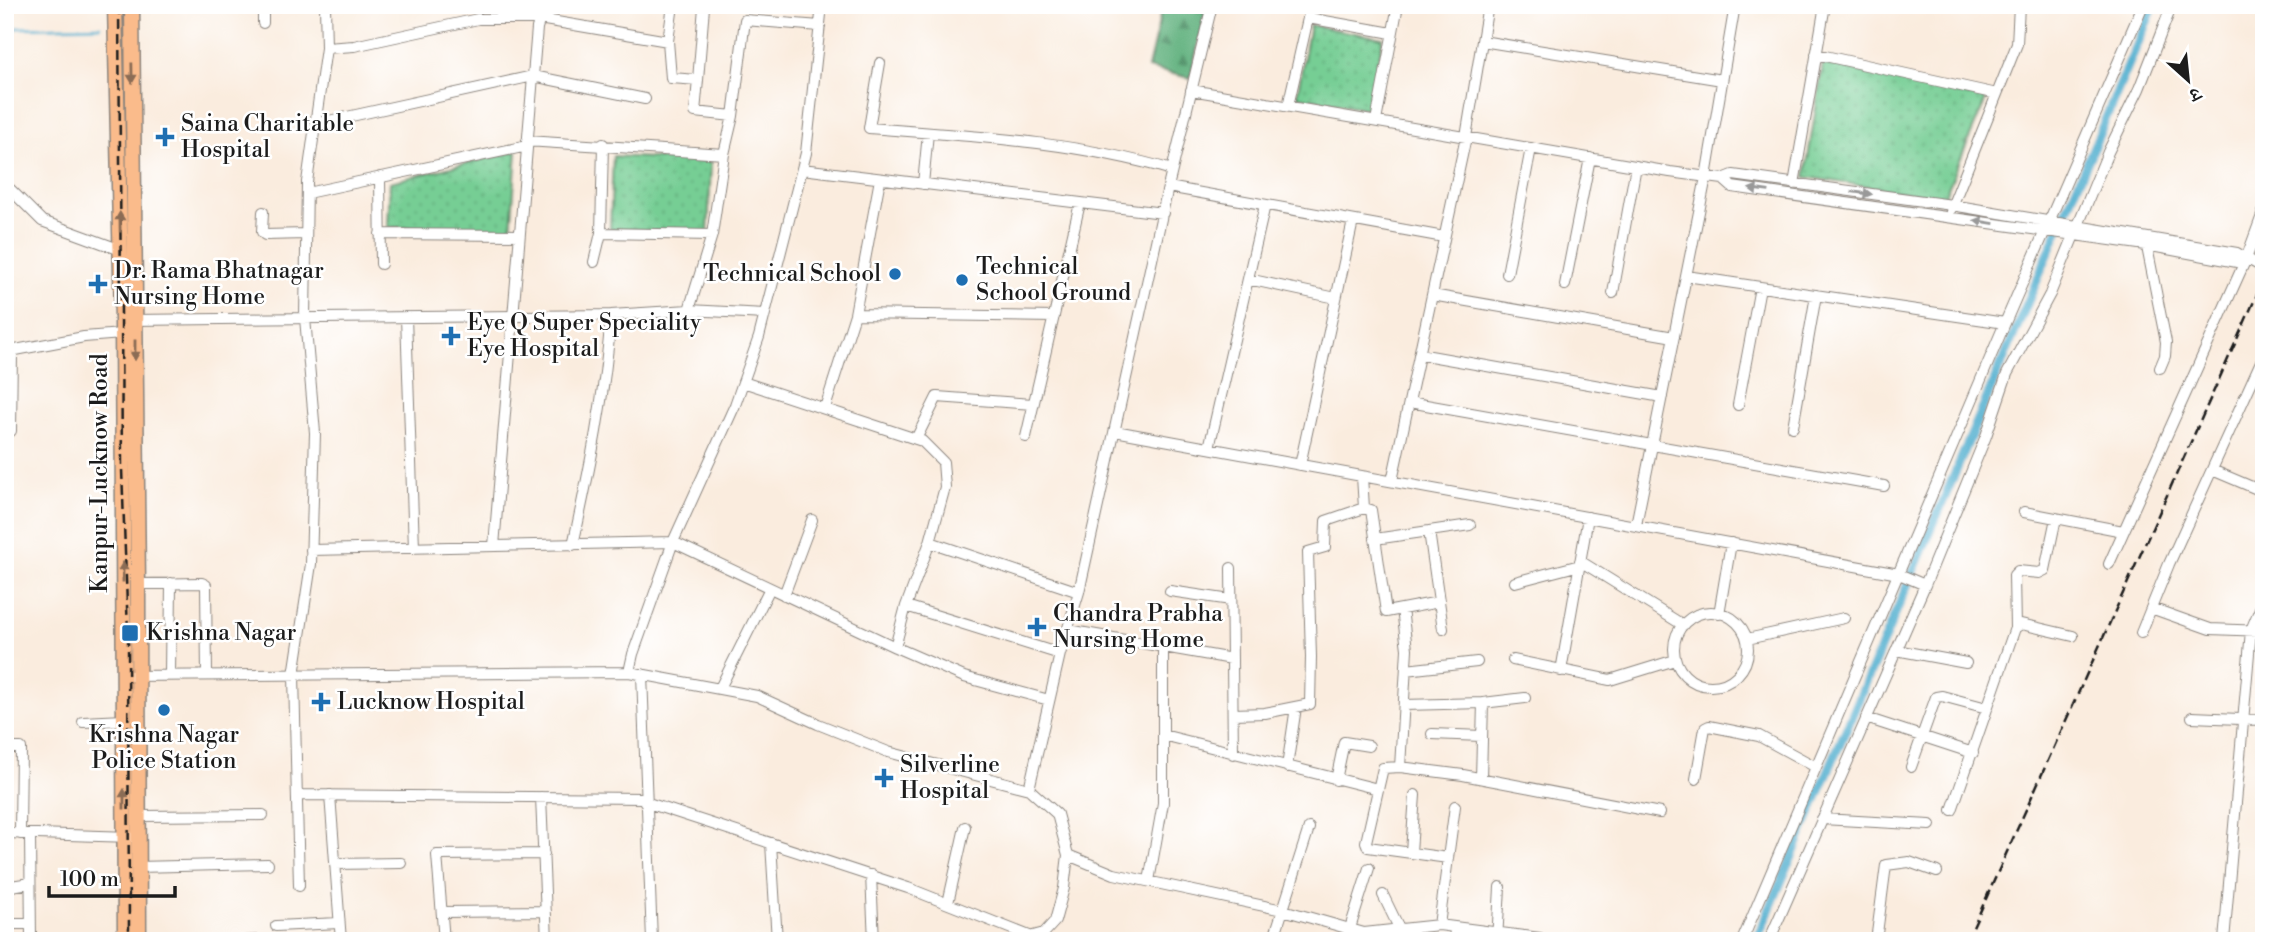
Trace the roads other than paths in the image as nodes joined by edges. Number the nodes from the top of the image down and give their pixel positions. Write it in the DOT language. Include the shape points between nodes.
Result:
graph roads {
  1 [pos="115,5"];
  2 [pos="132,5"];
  3 [pos="263,5"];
  4 [pos="325,5"];
  5 [pos="544,5"];
  6 [pos="673,5"];
  7 [pos="822,5"];
  8 [pos="1212,5"];
  9 [pos="1311,5"];
  10 [pos="1398,5"];
  11 [pos="1489,5"];
  12 [pos="1735,5"];
  13 [pos="1825,5"];
  14 [pos="2019,5"];
  15 [pos="2143,5"];
  16 [pos="2172,5"];
  17 [pos="704,7"];
  18 [pos="1308,18"];
  19 [pos="540,19"];
  20 [pos="263,23"];
  21 [pos="820,26"];
  22 [pos="1392,33"];
  23 [pos="668,41"];
  24 [pos="1482,41"];
  25 [pos="326,48"];
  26 [pos="1816,54"];
  27 [pos="880,63"];
  28 [pos="533,76"];
  29 [pos="698,79"];
  30 [pos="1722,80"];
  31 [pos="1191,89"];
  32 [pos="1997,94"];
  33 [pos="645,99"];
  34 [pos="1288,106"];
  35 [pos="733,116"];
  36 [pos="1376,121"];
  37 [pos="316,124"];
  38 [pos="928,133"];
  39 [pos="1466,137"];
  40 [pos="527,144"];
  41 [pos="603,144"];
  42 [pos="1531,148"];
  43 [pos="724,154"];
  44 [pos="1590,158"];
  45 [pos="1636,166"];
  46 [pos="802,169"];
  47 [pos="1172,170"];
  48 [pos="380,177"];
  49 [pos="1706,177"];
  50 [pos="880,179"];
  51 [pos="1723,179"];
  52 [pos="923,184"];
  53 [pos="1794,184"];
  54 [pos="1168,187"];
  55 [pos="5,188"];
  56 [pos="307,193"];
  57 [pos="1080,203"];
  58 [pos="1265,205"];
  59 [pos="1952,205"];
  60 [pos="2264,210"];
  61 [pos="263,212"];
  62 [pos="1163,213"];
  63 [pos="1949,216"];
  64 [pos="1353,221"];
  65 [pos="2049,227"];
  66 [pos="2073,231"];
  67 [pos="601,233"];
  68 [pos="306,234"];
  69 [pos="380,234"];
  70 [pos="519,235"];
  71 [pos="712,235"];
  72 [pos="1444,237"];
  73 [pos="2146,241"];
  74 [pos="121,250"];
  75 [pos="2246,260"];
  76 [pos="594,262"];
  77 [pos="381,264"];
  78 [pos="2264,268"];
  79 [pos="1507,274"];
  80 [pos="1686,276"];
  81 [pos="1248,279"];
  82 [pos="1564,285"];
  83 [pos="1760,287"];
  84 [pos="1613,293"];
  85 [pos="1432,295"];
  86 [pos="1816,295"];
  87 [pos="1336,298"];
  88 [pos="689,310"];
  89 [pos="765,314"];
  90 [pos="855,314"];
  91 [pos="611,315"];
  92 [pos="512,316"];
  93 [pos="406,317"];
  94 [pos="1054,317"];
  95 [pos="305,318"];
  96 [pos="2005,323"];
  97 [pos="126,324"];
  98 [pos="1674,337"];
  99 [pos="8,352"];
  100 [pos="1419,354"];
  101 [pos="2264,355"];
  102 [pos="2160,368"];
  103 [pos="2259,377"];
  104 [pos="743,382"];
  105 [pos="1662,397"];
  106 [pos="1409,402"];
  107 [pos="1033,404"];
  108 [pos="1738,405"];
  109 [pos="825,408"];
  110 [pos="1793,427"];
  111 [pos="11,431"];
  112 [pos="1115,431"];
  113 [pos="1026,437"];
  114 [pos="916,439"];
  115 [pos="1652,447"];
  116 [pos="1209,449"];
  117 [pos="1300,465"];
  118 [pos="2212,470"];
  119 [pos="1362,476"];
  120 [pos="1392,481"];
  121 [pos="1884,486"];
  122 [pos="2264,492"];
  123 [pos="1364,508"];
  124 [pos="2024,512"];
  125 [pos="1588,517"];
  126 [pos="2056,518"];
  127 [pos="812,520"];
  128 [pos="1470,525"];
  129 [pos="1636,525"];
  130 [pos="2123,530"];
  131 [pos="1429,531"];
  132 [pos="1375,540"];
  133 [pos="673,542"];
  134 [pos="930,542"];
  135 [pos="1731,543"];
  136 [pos="573,545"];
  137 [pos="494,546"];
  138 [pos="414,548"];
  139 [pos="311,550"];
  140 [pos="1580,563"];
  141 [pos="2109,564"];
  142 [pos="1231,568"];
  143 [pos="1900,574"];
  144 [pos="1515,582"];
  145 [pos="171,583"];
  146 [pos="138,584"];
  147 [pos="1922,584"];
  148 [pos="770,588"];
  149 [pos="1170,591"];
  150 [pos="1079,593"];
  151 [pos="784,595"];
  152 [pos="2264,598"];
  153 [pos="1231,600"];
  154 [pos="1439,602"];
  155 [pos="906,606"];
  156 [pos="2151,608"];
  157 [pos="1402,609"];
  158 [pos="1719,614"];
  159 [pos="1844,618"];
  160 [pos="1683,625"];
  161 [pos="2015,628"];
  162 [pos="1443,629"];
  163 [pos="1068,630"];
  164 [pos="2251,630"];
  165 [pos="2264,631"];
  166 [pos="2141,633"];
  167 [pos="2073,636"];
  168 [pos="1747,639"];
  169 [pos="895,647"];
  170 [pos="1163,647"];
  171 [pos="1896,650"];
  172 [pos="1060,654"];
  173 [pos="1232,659"];
  174 [pos="1513,660"];
  175 [pos="1675,660"];
  176 [pos="1477,662"];
  177 [pos="1966,663"];
  178 [pos="1406,670"];
  179 [pos="1560,671"];
  180 [pos="629,672"];
  181 [pos="642,674"];
  182 [pos="170,675"];
  183 [pos="207,675"];
  184 [pos="294,675"];
  185 [pos="131,676"];
  186 [pos="720,688"];
  187 [pos="1525,698"];
  188 [pos="1049,700"];
  189 [pos="1483,704"];
  190 [pos="1404,705"];
  191 [pos="1296,707"];
  192 [pos="1987,708"];
  193 [pos="1233,714"];
  194 [pos="2192,717"];
  195 [pos="1867,718"];
  196 [pos="124,720"];
  197 [pos="2243,720"];
  198 [pos="2264,720"];
  199 [pos="83,722"];
  200 [pos="1432,734"];
  201 [pos="1163,735"];
  202 [pos="1482,736"];
  203 [pos="1922,736"];
  204 [pos="1369,746"];
  205 [pos="5,748"];
  206 [pos="1973,753"];
  207 [pos="1233,754"];
  208 [pos="1816,766"];
  209 [pos="1287,767"];
  210 [pos="1401,767"];
  211 [pos="1911,767"];
  212 [pos="1481,778"];
  213 [pos="1696,779"];
  214 [pos="1336,780"];
  215 [pos="1029,789"];
  216 [pos="1378,789"];
  217 [pos="297,794"];
  218 [pos="1415,794"];
  219 [pos="330,795"];
  220 [pos="541,797"];
  221 [pos="645,800"];
  222 [pos="1455,806"];
  223 [pos="1952,810"];
  224 [pos="1660,813"];
  225 [pos="263,815"];
  226 [pos="138,816"];
  227 [pos="1822,819"];
  228 [pos="1930,825"];
  229 [pos="965,827"];
  230 [pos="1309,828"];
  231 [pos="5,833"];
  232 [pos="25,834"];
  233 [pos="131,837"];
  234 [pos="771,843"];
  235 [pos="1411,852"];
  236 [pos="544,854"];
  237 [pos="1068,855"];
  238 [pos="1448,858"];
  239 [pos="401,863"];
  240 [pos="268,864"];
  241 [pos="335,864"];
  242 [pos="137,867"];
  243 [pos="1369,868"];
  244 [pos="1937,872"];
  245 [pos="871,876"];
  246 [pos="1149,881"];
  247 [pos="30,883"];
  248 [pos="5,887"];
  249 [pos="299,887"];
  250 [pos="1500,887"];
  251 [pos="1383,895"];
  252 [pos="948,903"];
  253 [pos="1283,910"];
  254 [pos="546,911"];
  255 [pos="442,912"];
  256 [pos="339,923"];
  257 [pos="5,924"];
  258 [pos="30,924"];
  259 [pos="276,926"];
  260 [pos="1439,926"];
  261 [pos="1455,928"];
  262 [pos="1349,929"];
  263 [pos="1400,930"];
  264 [pos="1497,937"];
  265 [pos="1540,938"];
  266 [pos="1034,939"];
  267 [pos="269,940"];
  268 [pos="31,941"];
  269 [pos="125,941"];
  270 [pos="139,941"];
  271 [pos="243,941"];
  272 [pos="341,941"];
  273 [pos="444,941"];
  274 [pos="547,941"];
  275 [pos="652,941"];
  276 [pos="777,941"];
  277 [pos="874,941"];
  278 [pos="1273,941"];
  279 [pos="1346,941"];
  280 [pos="1402,941"];
  281 [pos="1454,941"];
  282 [pos="1742,941"];
  283 [pos="1769,941"];
  284 [pos="1876,941"];
  285 [pos="2224,941"];
  74 -- 1 [label="highway, Kanpur-Lucknow Road, one-way"];
  2 -- 97 [label="highway, Kanpur-Lucknow Road, one-way"];
  3 -- 20 [label="street"];
  4 -- 25 [label="street"];
  5 -- 19 [label="street"];
  6 -- 23 [label="street"];
  7 -- 21 [label="street"];
  8 -- 31 [label="street"];
  9 -- 18 [label="street"];
  10 -- 22 [label="street"];
  11 -- 24 [label="street"];
  12 -- 30 [label="street"];
  13 -- 26 [label="street"];
  14 -- 32 [label="street" via="2017,44"];
  15 -- 65 [label="street"];
  16 -- 66 [label="street"];
  17 -- 29 [label="street"];
  18 -- 22 [label="street"];
  18 -- 34 [label="street"];
  19 -- 23 [label="street"];
  19 -- 25 [label="street" via="478,19"];
  19 -- 28 [label="street"];
  21 -- 35 [label="street" via="745,20"];
  21 -- 46 [label="street"];
  22 -- 36 [label="street"];
  23 -- 29 [label="street" via="671,78"];
  24 -- 30 [label="street"];
  24 -- 39 [label="street"];
  25 -- 37 [label="street"];
  26 -- 32 [label="street"];
  26 -- 53 [label="street"];
  27 -- 38 [label="street" via="869,128"];
  28 -- 33 [label="street"];
  28 -- 37 [label="street"];
  28 -- 40 [label="street"];
  29 -- 35 [label="street" via="695,112"];
  30 -- 49 [label="street"];
  31 -- 34 [label="street"];
  31 -- 47 [label="street"];
  32 -- 59 [label="street"];
  34 -- 36 [label="street"];
  35 -- 43 [label="street"];
  36 -- 39 [label="street"];
  37 -- 56 [label="street"];
  38 -- 47 [label="street" via="1068,146"];
  38 -- 52 [label="street"];
  39 -- 42 [label="street"];
  39 -- 72 [label="street"];
  40 -- 41 [label="street"];
  40 -- 48 [label="street"];
  40 -- 70 [label="street"];
  41 -- 43 [label="street"];
  41 -- 67 [label="street"];
  42 -- 44 [label="street"];
  42 -- 79 [label="street"];
  43 -- 71 [label="street"];
  44 -- 45 [label="street"];
  44 -- 82 [label="street"];
  45 -- 49 [label="street"];
  45 -- 84 [label="street"];
  46 -- 50 [label="street"];
  46 -- 89 [label="street"];
  47 -- 54 [label="street"];
  48 -- 56 [label="street"];
  48 -- 69 [label="street"];
  49 -- 51 [label="street"];
  49 -- 80 [label="street"];
  50 -- 52 [label="street"];
  50 -- 90 [label="street"];
  51 -- 53 [label="street" via="1733,175"];
  63 -- 51 [label="street, one-way" via="1732,187"];
  52 -- 57 [label="street"];
  53 -- 59 [label="street, one-way"];
  54 -- 58 [label="street"];
  54 -- 62 [label="street"];
  55 -- 74 [label="street" via="42,221"];
  56 -- 68 [label="street"];
  57 -- 62 [label="street"];
  57 -- 94 [label="street"];
  58 -- 64 [label="street"];
  58 -- 81 [label="street"];
  59 -- 63 [label="street"];
  59 -- 65 [label="street"];
  60 -- 75 [label="street"];
  61 -- 68 [label="street" via="265,235"];
  62 -- 112 [label="street"];
  65 -- 63 [label="street, one-way"];
  64 -- 72 [label="street"];
  64 -- 87 [label="street"];
  65 -- 66 [label="street"];
  65 -- 96 [label="street"];
  66 -- 73 [label="street"];
  66 -- 147 [label="street" via="2050,294 2007,374 1986,436"];
  67 -- 71 [label="street"];
  67 -- 76 [label="street"];
  68 -- 95 [label="street"];
  69 -- 70 [label="street"];
  69 -- 77 [label="street"];
  70 -- 92 [label="street"];
  71 -- 88 [label="street"];
  72 -- 85 [label="street"];
  73 -- 75 [label="street" via="2237,262"];
  73 -- 102 [label="street" via="2166,342"];
  74 -- 97 [label="highway, Kanpur-Lucknow Road"];
  75 -- 78 [label="street"];
  75 -- 130 [label="street"];
  80 -- 83 [label="street"];
  80 -- 98 [label="street"];
  81 -- 87 [label="street"];
  81 -- 116 [label="street"];
  83 -- 86 [label="street"];
  83 -- 108 [label="street"];
  85 -- 98 [label="street"];
  85 -- 100 [label="street"];
  86 -- 96 [label="street"];
  86 -- 110 [label="street"];
  87 -- 117 [label="street"];
  88 -- 89 [label="street"];
  88 -- 91 [label="street"];
  89 -- 104 [label="street"];
  90 -- 94 [label="street"];
  90 -- 109 [label="street"];
  91 -- 92 [label="street"];
  91 -- 136 [label="street" via="604,393"];
  92 -- 93 [label="street"];
  92 -- 137 [label="street"];
  93 -- 95 [label="street"];
  93 -- 138 [label="street"];
  94 -- 107 [label="street"];
  95 -- 97 [label="street"];
  95 -- 139 [label="street" via="315,433"];
  96 -- 143 [label="street"];
  97 -- 99 [label="street"];
  97 -- 146 [label="highway, Kanpur-Lucknow Road, one-way"];
  185 -- 97 [label="highway, Kanpur-Lucknow Road, one-way"];
  98 -- 105 [label="street"];
  99 -- 111 [label="street"];
  100 -- 105 [label="street"];
  100 -- 106 [label="street"];
  101 -- 103 [label="street"];
  103 -- 118 [label="street"];
  104 -- 109 [label="street"];
  104 -- 133 [label="street"];
  105 -- 115 [label="street"];
  106 -- 115 [label="street"];
  106 -- 120 [label="street"];
  107 -- 113 [label="street"];
  107 -- 114 [label="street" via="937,397"];
  109 -- 114 [label="street"];
  112 -- 116 [label="street"];
  112 -- 150 [label="street"];
  114 -- 134 [label="street" via="943,462 945,487"];
  115 -- 121 [label="street"];
  115 -- 129 [label="street"];
  116 -- 117 [label="street"];
  117 -- 119 [label="street"];
  118 -- 122 [label="street"];
  118 -- 156 [label="street"];
  119 -- 120 [label="street"];
  119 -- 123 [label="street"];
  120 -- 125 [label="street"];
  123 -- 132 [label="street" via="1371,510"];
  123 -- 191 [label="street" via="1326,521 1325,547 1308,552 1311,700"];
  124 -- 126 [label="street"];
  125 -- 129 [label="street"];
  125 -- 140 [label="street"];
  126 -- 130 [label="street"];
  126 -- 161 [label="street" via="2045,570 2014,575"];
  127 -- 151 [label="street"];
  128 -- 131 [label="street"];
  129 -- 135 [label="street"];
  130 -- 141 [label="street"];
  131 -- 132 [label="street"];
  131 -- 154 [label="street"];
  132 -- 157 [label="street" via="1385,612"];
  133 -- 136 [label="street"];
  133 -- 148 [label="street"];
  133 -- 180 [label="street"];
  134 -- 150 [label="street"];
  134 -- 155 [label="street"];
  135 -- 143 [label="street"];
  135 -- 158 [label="street"];
  136 -- 137 [label="street"];
  137 -- 138 [label="street"];
  138 -- 139 [label="street"];
  139 -- 184 [label="street"];
  140 -- 144 [label="street"];
  140 -- 160 [label="street"];
  140 -- 179 [label="street"];
  142 -- 153 [label="street"];
  143 -- 147 [label="street"];
  143 -- 208 [label="street"];
  145 -- 146 [label="street"];
  145 -- 182 [label="street"];
  145 -- 183 [label="street" via="206,585"];
  146 -- 185 [label="highway, Kanpur-Lucknow Road"];
  147 -- 171 [label="street"];
  148 -- 151 [label="street"];
  148 -- 186 [label="street"];
  149 -- 153 [label="street"];
  150 -- 163 [label="street"];
  151 -- 169 [label="street"];
  152 -- 164 [label="street"];
  153 -- 173 [label="street"];
  154 -- 157 [label="street"];
  154 -- 162 [label="street"];
  155 -- 169 [label="street"];
  155 -- 172 [label="street"];
  156 -- 164 [label="street" via="2210,629"];
  156 -- 166 [label="street"];
  157 -- 178 [label="street"];
  158 -- 160 [label="street" via="1700,614"];
  158 -- 168 [label="street" via="1738,624"];
  159 -- 168 [label="street"];
  160 -- 175 [label="street" via="1674,643"];
  161 -- 167 [label="street" via="2021,624"];
  161 -- 192 [label="street"];
  163 -- 170 [label="street"];
  163 -- 172 [label="street"];
  164 -- 165 [label="street"];
  164 -- 197 [label="street"];
  168 -- 175 [label="street" via="1744,667 1721,685 1706,687 1693,682"];
  169 -- 188 [label="street" via="964,677"];
  170 -- 173 [label="street"];
  170 -- 201 [label="street"];
  171 -- 177 [label="street"];
  171 -- 195 [label="street"];
  172 -- 188 [label="street"];
  173 -- 193 [label="street"];
  174 -- 179 [label="street"];
  175 -- 179 [label="street" via="1610,680"];
  176 -- 178 [label="street"];
  178 -- 190 [label="street"];
  180 -- 181 [label="street"];
  180 -- 184 [label="street"];
  181 -- 186 [label="street"];
  181 -- 221 [label="street"];
  182 -- 183 [label="street"];
  182 -- 185 [label="street"];
  183 -- 184 [label="street"];
  184 -- 217 [label="street"];
  185 -- 196 [label="highway, Kanpur-Lucknow Road"];
  185 -- 226 [label="highway, Kanpur-Lucknow Road"];
  186 -- 215 [label="street" via="757,696 888,752"];
  187 -- 189 [label="street"];
  188 -- 215 [label="street"];
  189 -- 190 [label="street"];
  189 -- 202 [label="street"];
  190 -- 210 [label="street"];
  191 -- 193 [label="street"];
  191 -- 209 [label="street"];
  192 -- 203 [label="street" via="1936,697"];
  192 -- 206 [label="street"];
  193 -- 207 [label="street"];
  194 -- 197 [label="street"];
  195 -- 203 [label="street"];
  195 -- 227 [label="street"];
  196 -- 199 [label="street"];
  233 -- 196 [label="highway, Kanpur-Lucknow Road, one-way"];
  197 -- 198 [label="street"];
  197 -- 285 [label="street"];
  200 -- 202 [label="street"];
  201 -- 207 [label="street"];
  201 -- 246 [label="street" via="1163,803"];
  202 -- 212 [label="street"];
  203 -- 206 [label="street"];
  203 -- 211 [label="street"];
  204 -- 214 [label="street" via="1344,742"];
  205 -- 232 [label="street" via="21,748"];
  206 -- 223 [label="street"];
  207 -- 209 [label="street"];
  208 -- 213 [label="street" via="1759,736 1709,726 1704,729"];
  208 -- 282 [label="street"];
  209 -- 214 [label="street"];
  210 -- 212 [label="street"];
  210 -- 216 [label="street" via="1383,768"];
  212 -- 224 [label="street"];
  214 -- 216 [label="street"];
  215 -- 237 [label="street" via="1057,814"];
  216 -- 235 [label="street" via="1368,847"];
  217 -- 219 [label="street"];
  217 -- 249 [label="street"];
  218 -- 235 [label="street"];
  219 -- 220 [label="street"];
  219 -- 241 [label="street"];
  220 -- 221 [label="street"];
  220 -- 236 [label="street"];
  221 -- 234 [label="street"];
  221 -- 275 [label="street"];
  222 -- 238 [label="street"];
  225 -- 226 [label="street"];
  226 -- 233 [label="highway, Kanpur-Lucknow Road"];
  227 -- 228 [label="street"];
  227 -- 283 [label="street"];
  229 -- 252 [label="street"];
  230 -- 253 [label="street"];
  231 -- 232 [label="street"];
  232 -- 233 [label="street"];
  232 -- 247 [label="street"];
  233 -- 242 [label="highway, Kanpur-Lucknow Road"];
  233 -- 269 [label="highway, Kanpur-Lucknow Road"];
  234 -- 245 [label="street"];
  234 -- 276 [label="street"];
  235 -- 238 [label="street"];
  236 -- 254 [label="street"];
  236 -- 255 [label="street" via="437,855"];
  237 -- 246 [label="street" via="1114,874"];
  237 -- 266 [label="street" via="1055,921"];
  238 -- 260 [label="street"];
  239 -- 241 [label="street"];
  240 -- 242 [label="street"];
  241 -- 256 [label="street"];
  242 -- 270 [label="highway, Kanpur-Lucknow Road"];
  243 -- 262 [label="street"];
  244 -- 284 [label="street" via="1909,862 1886,865"];
  245 -- 252 [label="street"];
  245 -- 277 [label="street"];
  246 -- 253 [label="street"];
  247 -- 248 [label="street"];
  247 -- 258 [label="street"];
  250 -- 264 [label="street"];
  251 -- 263 [label="street"];
  252 -- 266 [label="street"];
  253 -- 262 [label="street"];
  253 -- 278 [label="street"];
  254 -- 255 [label="street"];
  254 -- 274 [label="street"];
  255 -- 273 [label="street"];
  256 -- 259 [label="street"];
  256 -- 272 [label="street"];
  257 -- 258 [label="street"];
  258 -- 268 [label="street"];
  260 -- 261 [label="street"];
  260 -- 263 [label="street"];
  261 -- 264 [label="street"];
  261 -- 281 [label="street"];
  262 -- 263 [label="street" via="1364,933"];
  262 -- 279 [label="street"];
  263 -- 280 [label="street"];
  264 -- 265 [label="street"];
  267 -- 271 [label="street"];
}
